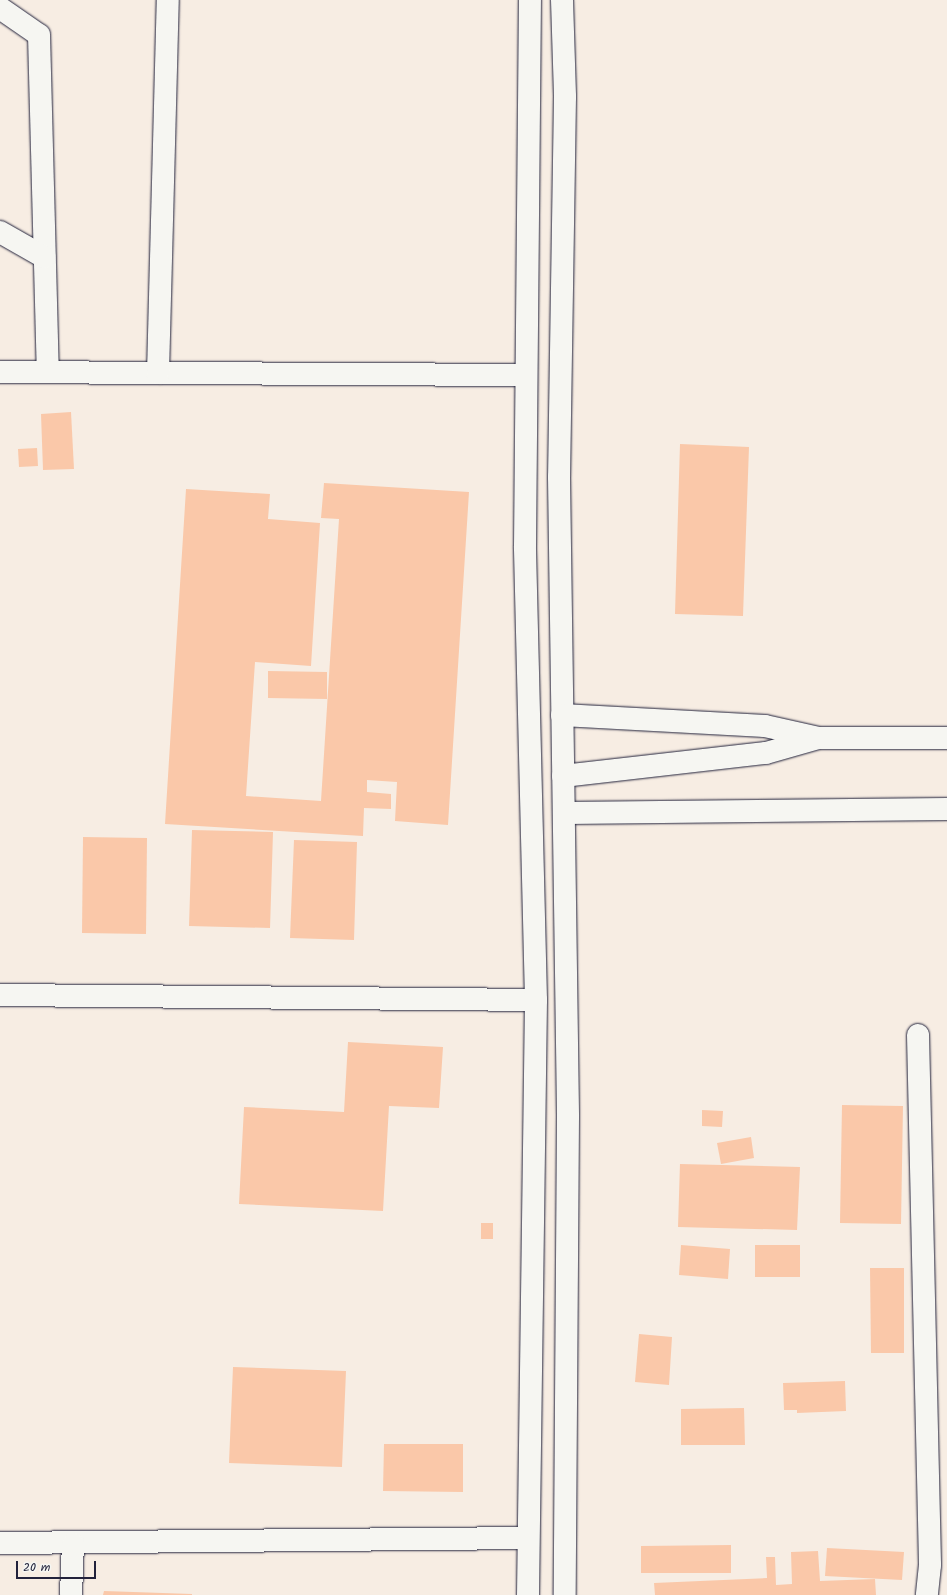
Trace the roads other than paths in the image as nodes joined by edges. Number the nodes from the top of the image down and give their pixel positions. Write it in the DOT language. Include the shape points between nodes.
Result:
graph roads {
  1 [pos="168,0"];
  2 [pos="530,0"];
  3 [pos="562,0"];
  4 [pos="0,8"];
  5 [pos="0,232"];
  6 [pos="44,257"];
  7 [pos="0,372"];
  8 [pos="48,372"];
  9 [pos="158,373"];
  10 [pos="526,375"];
  11 [pos="562,715"];
  12 [pos="818,738"];
  13 [pos="947,738"];
  14 [pos="563,776"];
  15 [pos="947,809"];
  16 [pos="566,813"];
  17 [pos="0,994"];
  18 [pos="536,1000"];
  19 [pos="918,1035"];
  20 [pos="528,1538"];
  21 [pos="0,1543"];
  22 [pos="73,1544"];
  23 [pos="72,1595"];
  24 [pos="528,1595"];
  25 [pos="565,1595"];
  26 [pos="927,1595"];
  1 -- 9 [label="street"];
  2 -- 10 [label="street"];
  3 -- 11 [label="street" via="565,97 559,477"];
  4 -- 6 [label="street" via="39,35"];
  5 -- 6 [label="street"];
  6 -- 8 [label="street"];
  7 -- 8 [label="street"];
  8 -- 9 [label="street"];
  9 -- 10 [label="street"];
  10 -- 18 [label="street" via="525,546"];
  11 -- 12 [label="street" via="765,726"];
  11 -- 14 [label="street"];
  12 -- 13 [label="street"];
  12 -- 14 [label="street" via="766,752"];
  14 -- 16 [label="street"];
  15 -- 16 [label="street"];
  16 -- 25 [label="street" via="568,1117"];
  17 -- 18 [label="street"];
  18 -- 20 [label="street"];
  19 -- 26 [label="street" via="930,1565"];
  20 -- 22 [label="street"];
  20 -- 24 [label="street"];
  21 -- 22 [label="street"];
  22 -- 23 [label="street"];
}
